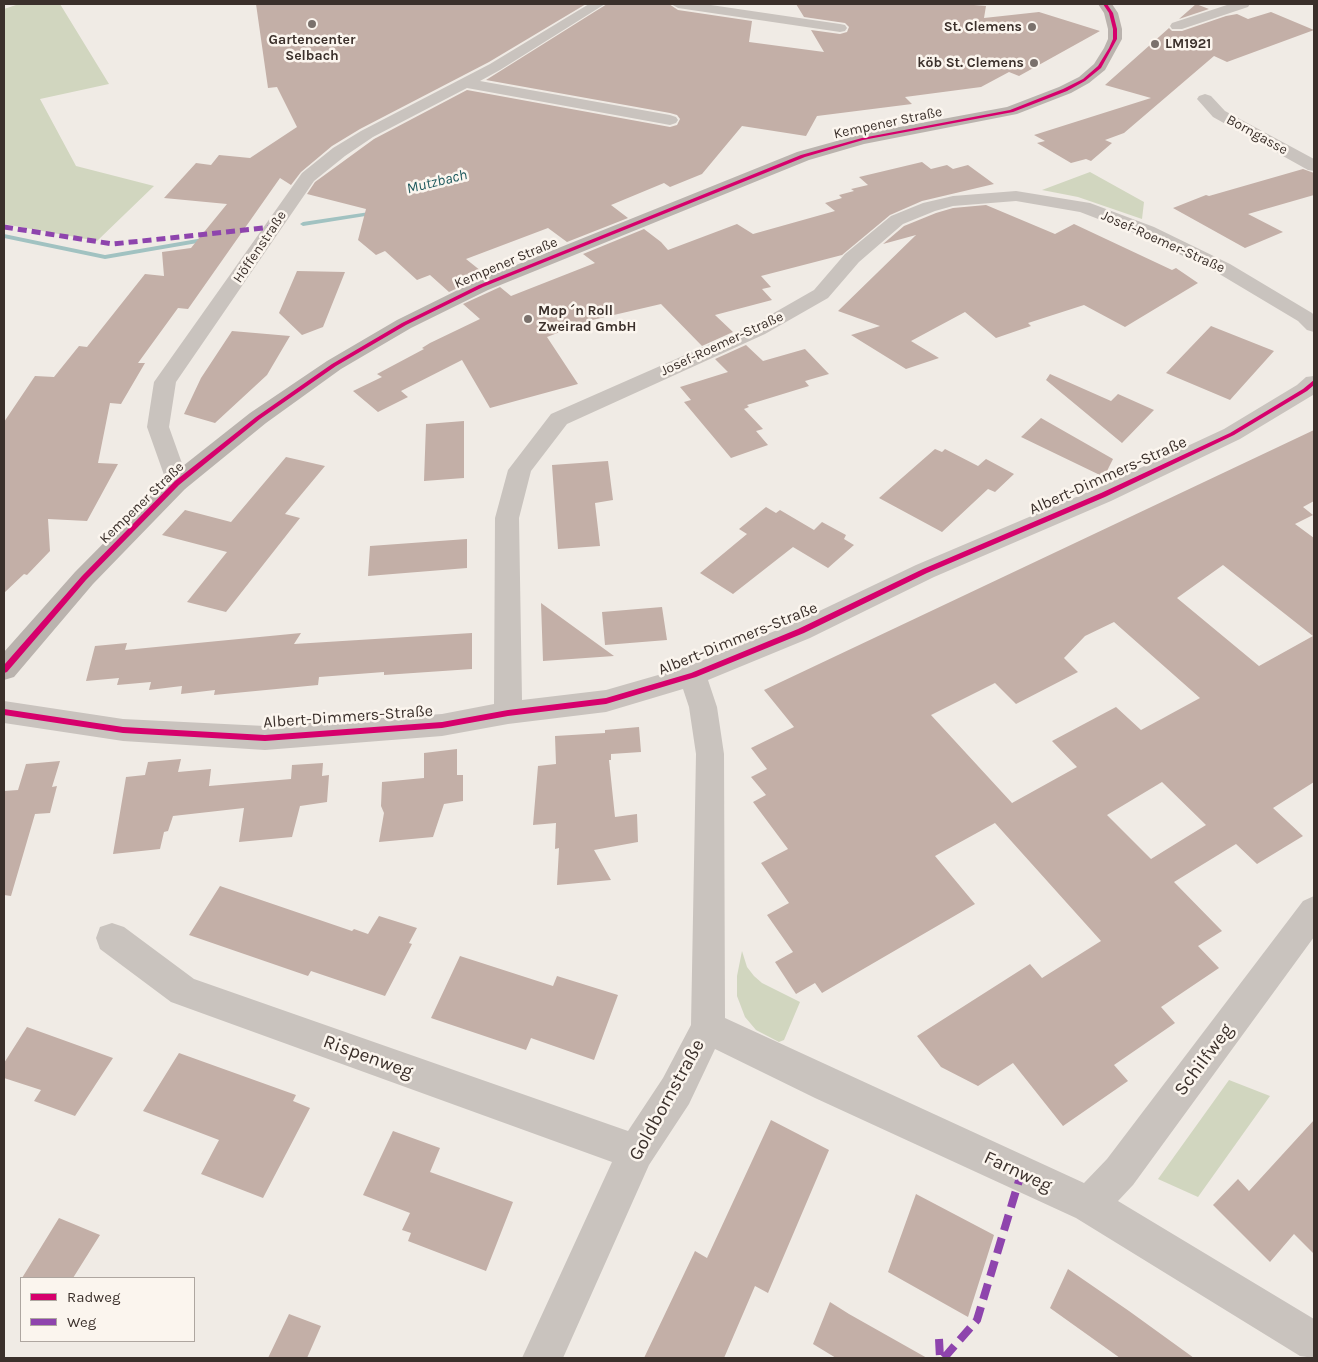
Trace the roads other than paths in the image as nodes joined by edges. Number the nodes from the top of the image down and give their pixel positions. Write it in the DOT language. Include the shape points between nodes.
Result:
graph roads {
  1 [pos="598,4"];
  2 [pos="678,4"];
  3 [pos="1105,4"];
  4 [pos="1242,4"];
  5 [pos="1176,26"];
  6 [pos="840,28"];
  7 [pos="466,83"];
  8 [pos="1204,99"];
  9 [pos="670,120"];
  10 [pos="1314,166"];
  11 [pos="1314,326"];
  12 [pos="1314,382"];
  13 [pos="177,483"];
  14 [pos="4,670"];
  15 [pos="693,675"];
  16 [pos="4,712"];
  17 [pos="508,713"];
  18 [pos="1314,911"];
  19 [pos="112,938"];
  20 [pos="708,1027"];
  21 [pos="636,1152"];
  22 [pos="1089,1205"];
  23 [pos="1314,1342"];
  24 [pos="542,1358"];
  1 -- 7 [label="street, Höffenstraße"];
  2 -- 6 [label="street"];
  3 -- 13 [label="main road, Kempener Straße" via="1111,13 1115,39 1100,67 1084,80 1044,100 1011,111 910,129 803,156 481,286 404,324 334,365 258,418"];
  4 -- 5 [label="street"];
  7 -- 9 [label="street"];
  7 -- 13 [label="street, Höffenstraße" via="367,134 340,152 308,177 272,226 165,382 158,427"];
  8 -- 10 [label="street, Borngasse" via="1219,114"];
  11 -- 17 [label="street, Josef-Roemer-Straße" via="1305,317 1223,268 1147,231 1084,207 1016,196 953,201 929,206 897,220 852,258 820,294 758,330 559,419 520,470 507,518"];
  12 -- 15 [label="street, Albert-Dimmers-Straße" via="1232,434 801,631"];
  13 -- 14 [label="main road, Kempener Straße" via="84,578"];
  15 -- 17 [label="street, Albert-Dimmers-Straße" via="606,701"];
  15 -- 20 [label="street, Goldbornstraße" via="703,707 710,754"];
  16 -- 17 [label="street, Albert-Dimmers-Straße" via="123,730 264,738 442,725"];
  18 -- 22 [label="street, Schilfweg" via="1120,1172"];
  19 -- 21 [label="street, Rispenweg" via="183,990"];
  20 -- 21 [label="street, Goldbornstraße" via="676,1092"];
  20 -- 22 [label="street, Farnweg" via="828,1086"];
  21 -- 24 [label="street, Goldbornstraße"];
  22 -- 23 [label="street, Farnweg"];
}
